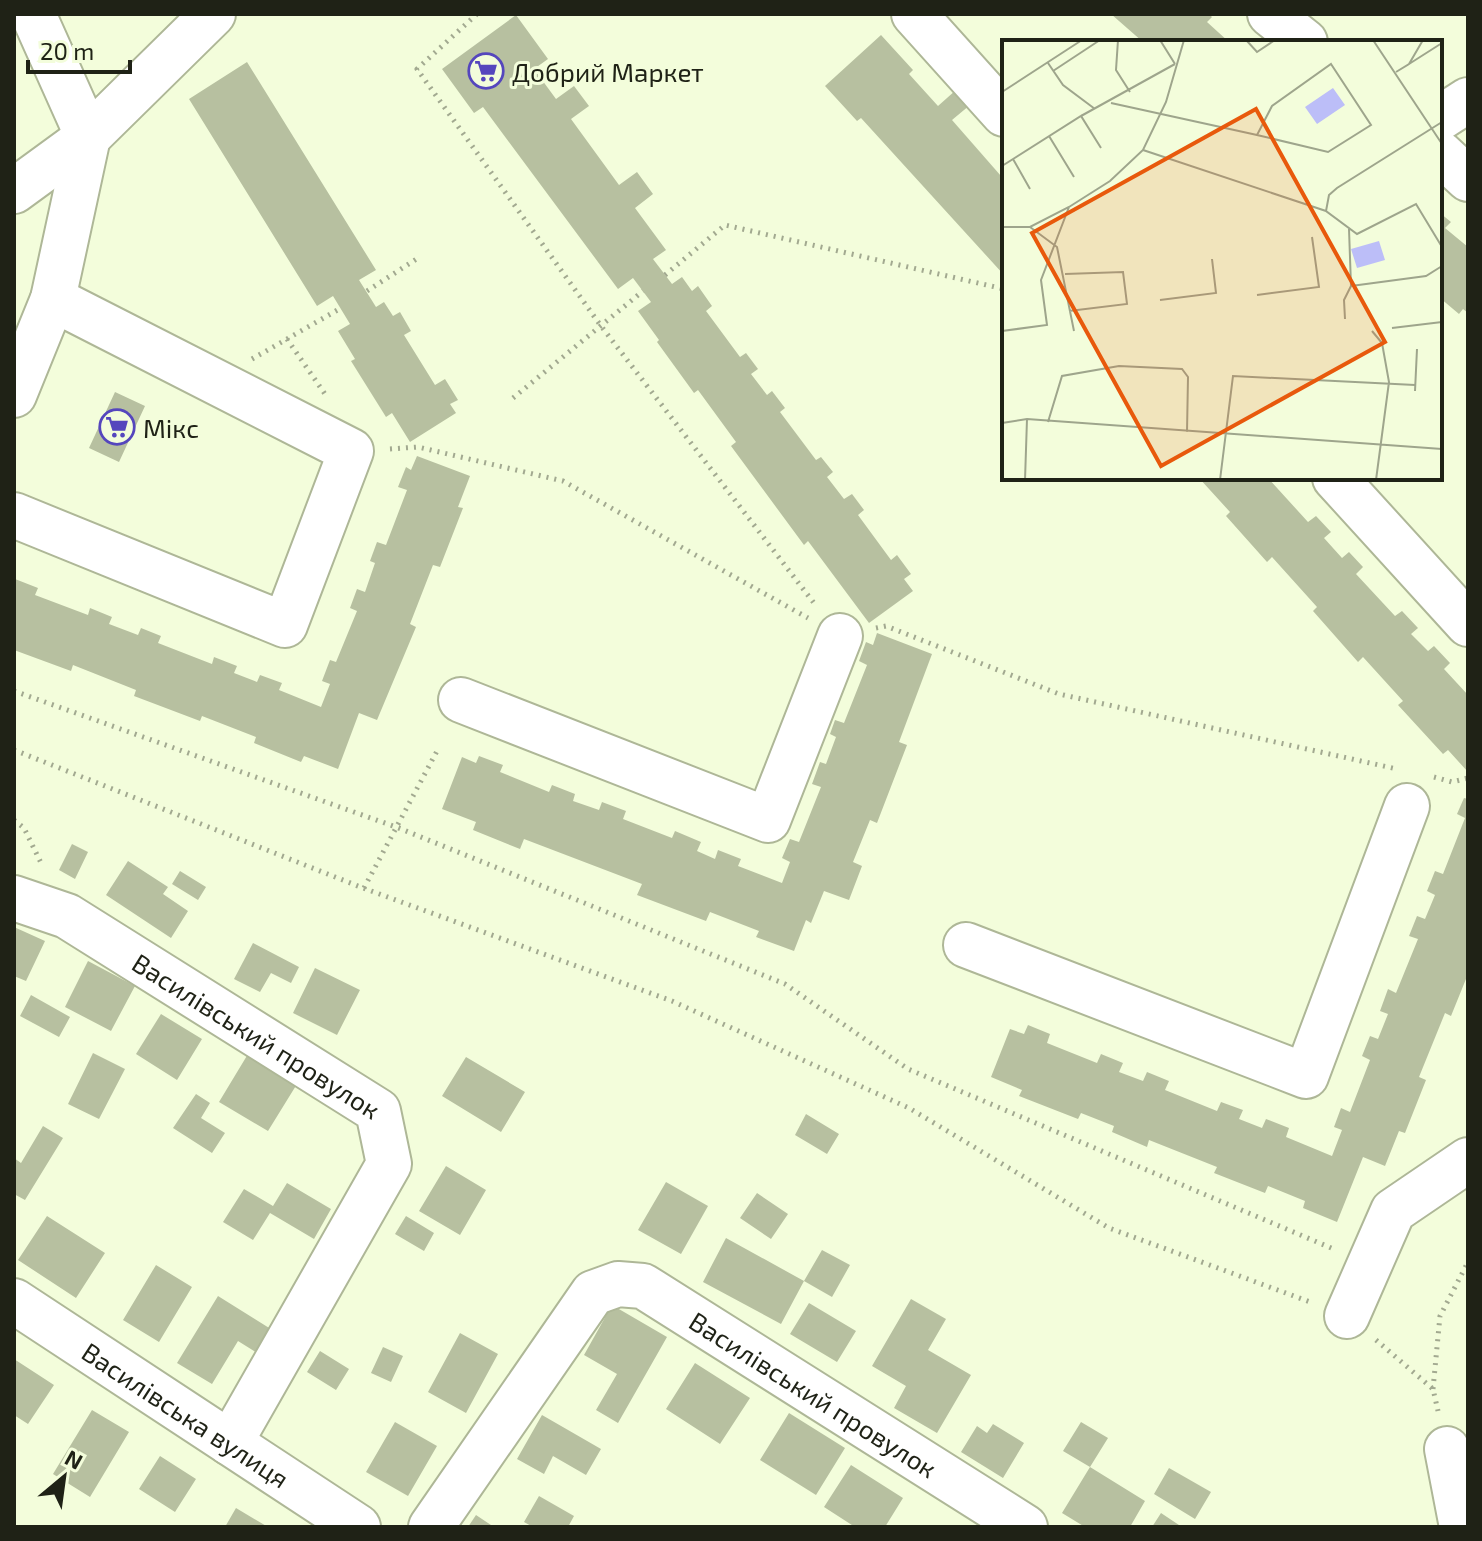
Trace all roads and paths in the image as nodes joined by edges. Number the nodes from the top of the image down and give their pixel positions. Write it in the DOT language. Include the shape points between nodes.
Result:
graph roads {
  1 [pos="33,14"];
  2 [pos="213,14"];
  3 [pos="477,14"];
  4 [pos="914,14"];
  5 [pos="1270,14"];
  6 [pos="1302,40"];
  7 [pos="1468,100"];
  8 [pos="1002,112"];
  9 [pos="1442,117"];
  10 [pos="88,137"];
  11 [pos="1442,155"];
  12 [pos="1468,179"];
  13 [pos="14,191"];
  14 [pos="418,258"];
  15 [pos="665,275"];
  16 [pos="1002,289"];
  17 [pos="367,291"];
  18 [pos="643,291"];
  19 [pos="53,299"];
  20 [pos="341,308"];
  21 [pos="601,326"];
  22 [pos="213,381"];
  23 [pos="14,395"];
  24 [pos="513,398"];
  25 [pos="351,451"];
  26 [pos="1337,480"];
  27 [pos="14,515"];
  28 [pos="1468,624"];
  29 [pos="840,636"];
  30 [pos="14,691"];
  31 [pos="461,700"];
  32 [pos="14,750"];
  33 [pos="437,751"];
  34 [pos="1468,778"];
  35 [pos="1411,784"];
  36 [pos="396,827"];
  37 [pos="363,888"];
  38 [pos="14,898"];
  39 [pos="966,945"];
  40 [pos="1468,1160"];
  41 [pos="1468,1262"];
  42 [pos="1370,1264"];
  43 [pos="14,1301"];
  44 [pos="1347,1316"];
  45 [pos="1433,1389"];
  46 [pos="230,1443"];
  47 [pos="1447,1449"];
  48 [pos="358,1527"];
  49 [pos="431,1527"];
  50 [pos="1025,1527"];
  51 [pos="1462,1527"];
  1 -- 10 [label="street"];
  2 -- 10 [label="street"];
  3 -- 21 [label="path" via="417,69"];
  4 -- 8 [label="street"];
  5 -- 6 [label="street"];
  7 -- 9 [label="street"];
  10 -- 13 [label="street"];
  10 -- 19 [label="street"];
  11 -- 12 [label="street"];
  14 -- 17 [label="path"];
  15 -- 16 [label="path" via="725,225"];
  18 -- 21 [label="path"];
  19 -- 22 [label="street"];
  19 -- 23 [label="street"];
  20 -- 22 [label="path"];
  21 -- 24 [label="path"];
  21 -- 29 [label="path"];
  22 -- 25 [label="street"];
  25 -- 27 [label="street" via="285,625"];
  25 -- 29 [label="path" via="418,447 563,481"];
  26 -- 28 [label="street"];
  29 -- 31 [label="street" via="768,820"];
  29 -- 35 [label="path" via="886,626 1059,694"];
  30 -- 36 [label="path"];
  32 -- 37 [label="path"];
  33 -- 36 [label="path"];
  34 -- 35 [label="path"];
  35 -- 39 [label="street" via="1306,1076"];
  36 -- 37 [label="path"];
  36 -- 42 [label="path" via="785,984 908,1069"];
  37 -- 44 [label="path" via="672,1001 909,1108 1109,1228"];
  38 -- 46 [label="street, Василівський провулок" via="67,916 378,1111 389,1164"];
  40 -- 42 [label="street" via="1393,1211"];
  41 -- 45 [label="path" via="1440,1316"];
  42 -- 44 [label="street"];
  43 -- 46 [label="street, Василівська вулиця"];
  44 -- 45 [label="path"];
  45 -- 47 [label="path"];
  46 -- 48 [label="street, Василівська вулиця"];
  47 -- 51 [label="street"];
  49 -- 50 [label="street, Василівський провулок" via="593,1293 618,1284 643,1286"];
}
